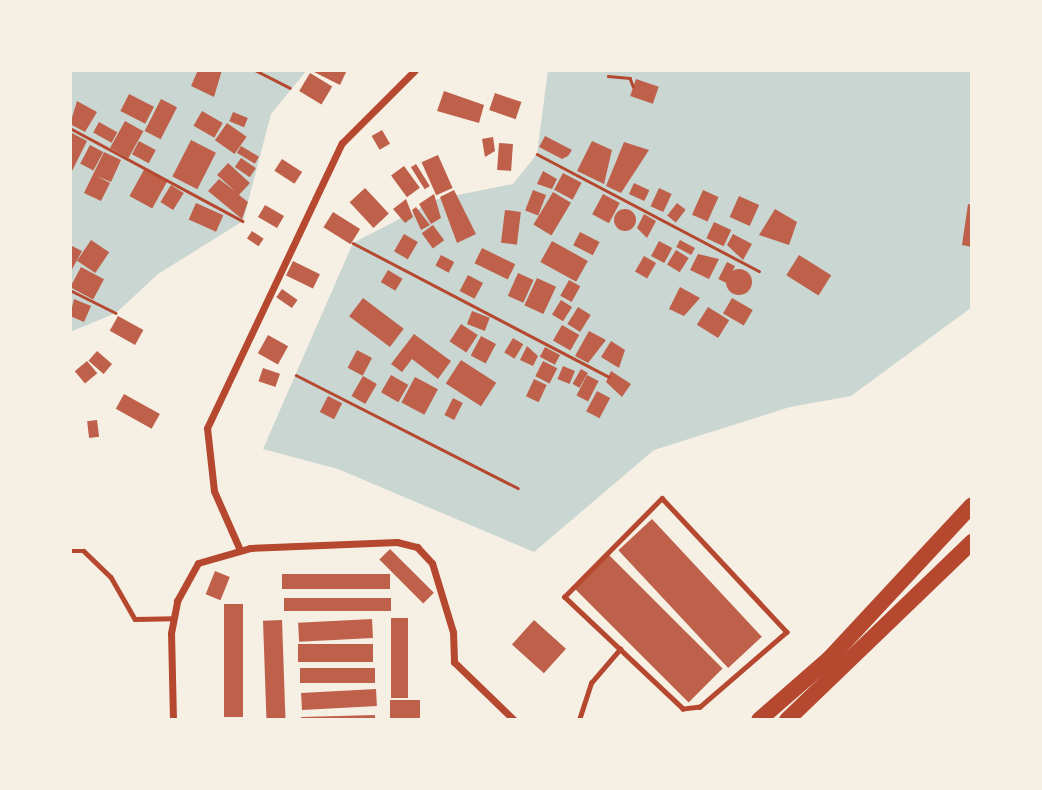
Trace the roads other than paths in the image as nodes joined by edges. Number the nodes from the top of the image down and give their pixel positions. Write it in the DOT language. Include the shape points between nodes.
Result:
graph roads {
  1 [pos="415,70"];
  2 [pos="972,505"];
  3 [pos="972,542"];
  4 [pos="240,550"];
  5 [pos="70,551"];
  6 [pos="174,618"];
  7 [pos="620,649"];
  8 [pos="173,720"];
  9 [pos="514,720"];
  10 [pos="579,720"];
  11 [pos="759,720"];
  12 [pos="787,720"];
  1 -- 4 [label="street" via="342,143 207,428 214,491"];
  2 -- 11 [label="highway" via="829,659"];
  3 -- 12 [label="highway"];
  4 -- 6 [label="street" via="198,563"];
  4 -- 9 [label="street" via="397,542 417,547 432,563 453,632 454,662"];
  5 -- 6 [label="lane" via="84,551 111,577 135,618"];
  6 -- 8 [label="street"];
  7 -- 7 [label="lane" via="683,709 701,707 787,632 662,498 564,597"];
  7 -- 10 [label="lane" via="591,682"];
}
